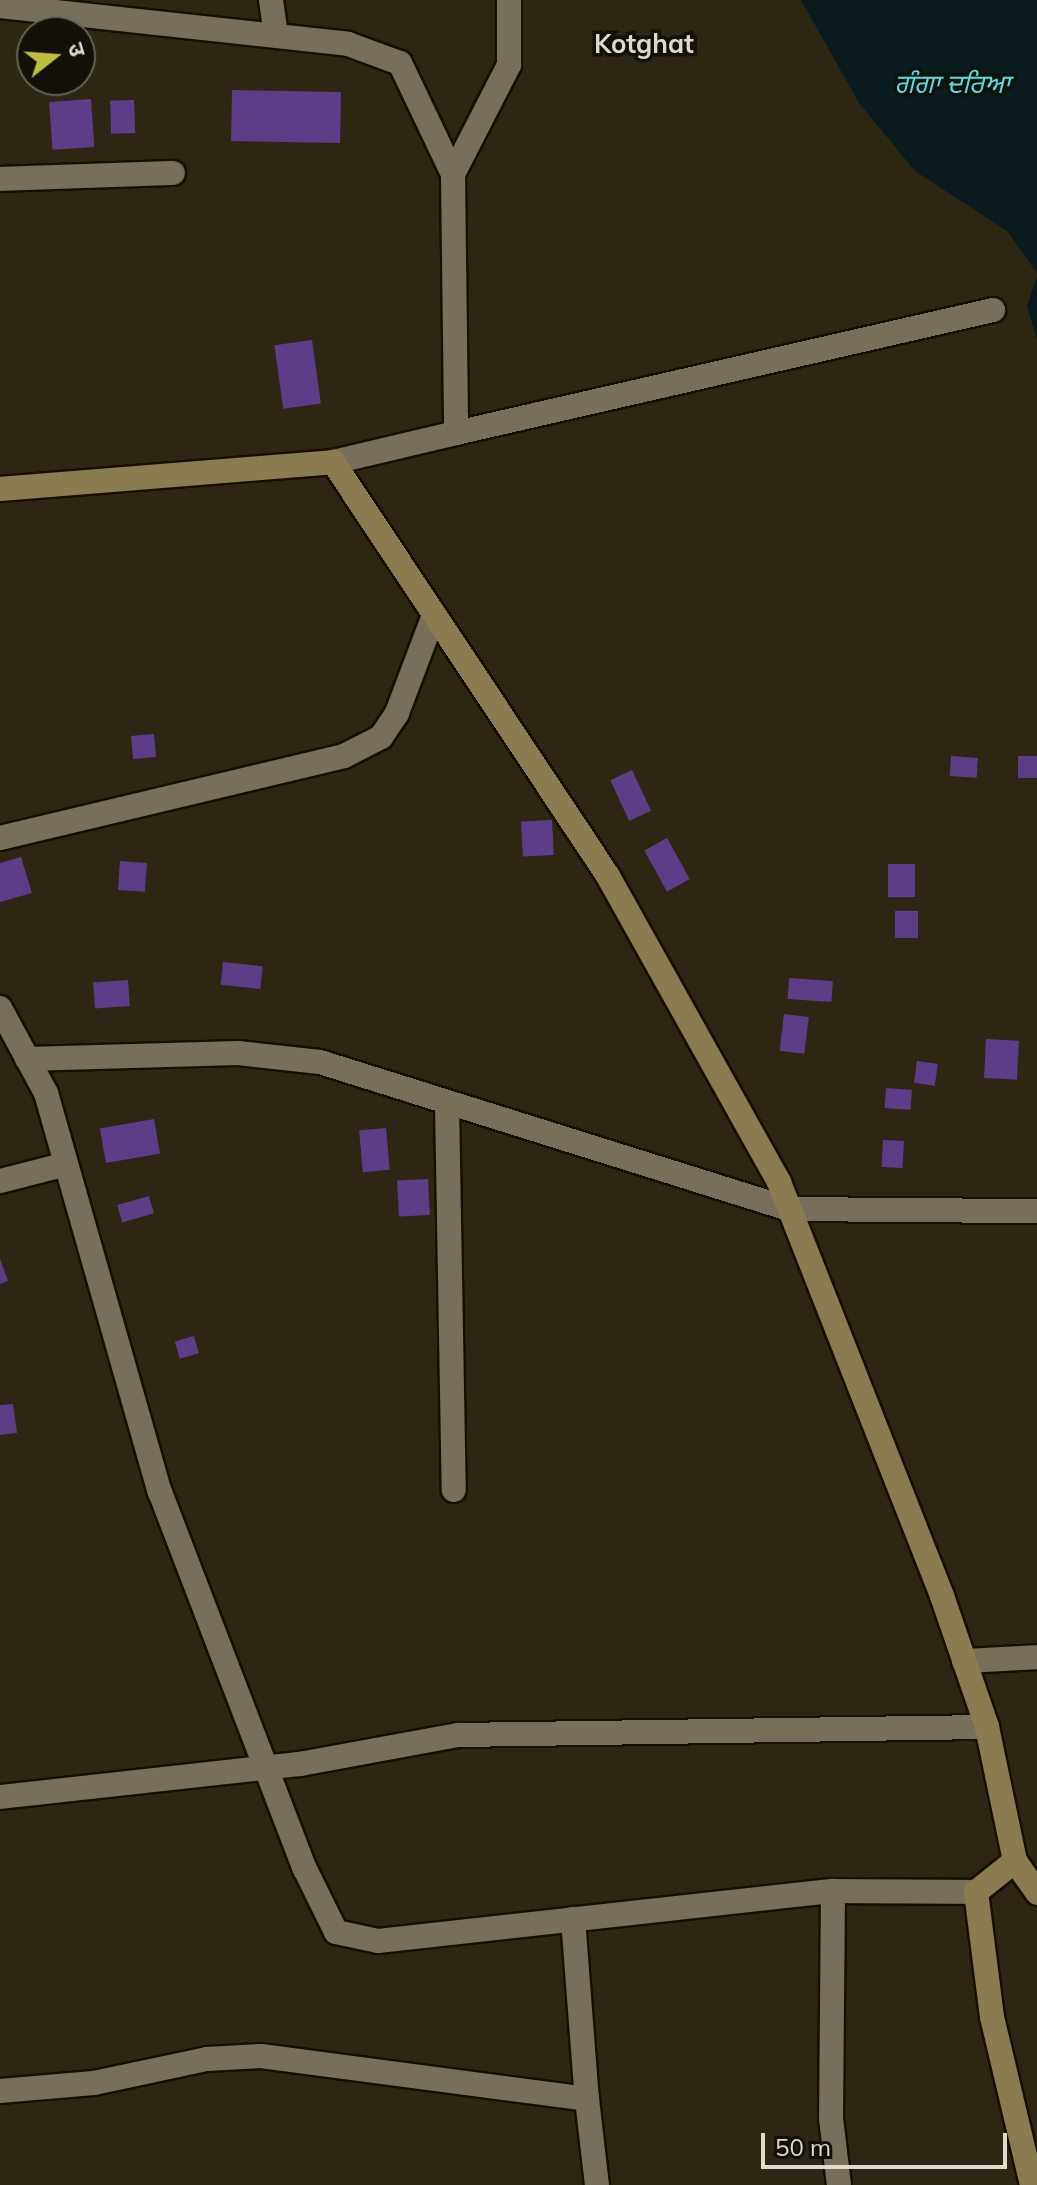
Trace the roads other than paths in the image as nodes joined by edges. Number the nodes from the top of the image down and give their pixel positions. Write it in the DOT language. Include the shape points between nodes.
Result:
graph roads {
  1 [pos="271,0"];
  2 [pos="509,0"];
  3 [pos="0,6"];
  4 [pos="276,36"];
  5 [pos="173,173"];
  6 [pos="453,174"];
  7 [pos="0,179"];
  8 [pos="993,310"];
  9 [pos="456,433"];
  10 [pos="333,462"];
  11 [pos="0,489"];
  12 [pos="434,615"];
  13 [pos="0,838"];
  14 [pos="0,1008"];
  15 [pos="27,1059"];
  16 [pos="447,1104"];
  17 [pos="63,1165"];
  18 [pos="0,1181"];
  19 [pos="790,1209"];
  20 [pos="1037,1211"];
  21 [pos="454,1490"];
  22 [pos="1037,1657"];
  23 [pos="964,1661"];
  24 [pos="987,1727"];
  25 [pos="266,1767"];
  26 [pos="0,1797"];
  27 [pos="1015,1861"];
  28 [pos="833,1891"];
  29 [pos="976,1892"];
  30 [pos="1037,1893"];
  31 [pos="573,1919"];
  32 [pos="0,2091"];
  33 [pos="587,2099"];
  34 [pos="597,2185"];
  35 [pos="839,2185"];
  36 [pos="1032,2185"];
  1 -- 4 [label="street"];
  2 -- 6 [label="street" via="509,65"];
  3 -- 4 [label="street"];
  4 -- 6 [label="street" via="348,44 400,63"];
  5 -- 7 [label="street"];
  6 -- 9 [label="street"];
  8 -- 9 [label="street"];
  9 -- 10 [label="street"];
  10 -- 11 [label="street"];
  10 -- 12 [label="street"];
  12 -- 13 [label="street" via="397,713 381,737 344,756"];
  12 -- 19 [label="street" via="608,876"];
  14 -- 15 [label="street"];
  15 -- 16 [label="street" via="238,1053 320,1062"];
  15 -- 17 [label="street" via="46,1093"];
  16 -- 19 [label="street"];
  16 -- 21 [label="street"];
  17 -- 18 [label="street"];
  17 -- 25 [label="street" via="160,1492"];
  19 -- 20 [label="street"];
  19 -- 23 [label="street"];
  22 -- 23 [label="street"];
  23 -- 24 [label="street"];
  24 -- 25 [label="street" via="458,1735"];
  24 -- 27 [label="street"];
  25 -- 26 [label="street"];
  25 -- 31 [label="street" via="336,1932 378,1941"];
  27 -- 29 [label="street"];
  27 -- 30 [label="street"];
  28 -- 29 [label="street"];
  28 -- 31 [label="street"];
  28 -- 35 [label="street" via="831,2118"];
  29 -- 36 [label="street" via="992,2017"];
  31 -- 33 [label="street"];
  32 -- 33 [label="street" via="94,2083 207,2059 261,2056"];
  33 -- 34 [label="street"];
}
